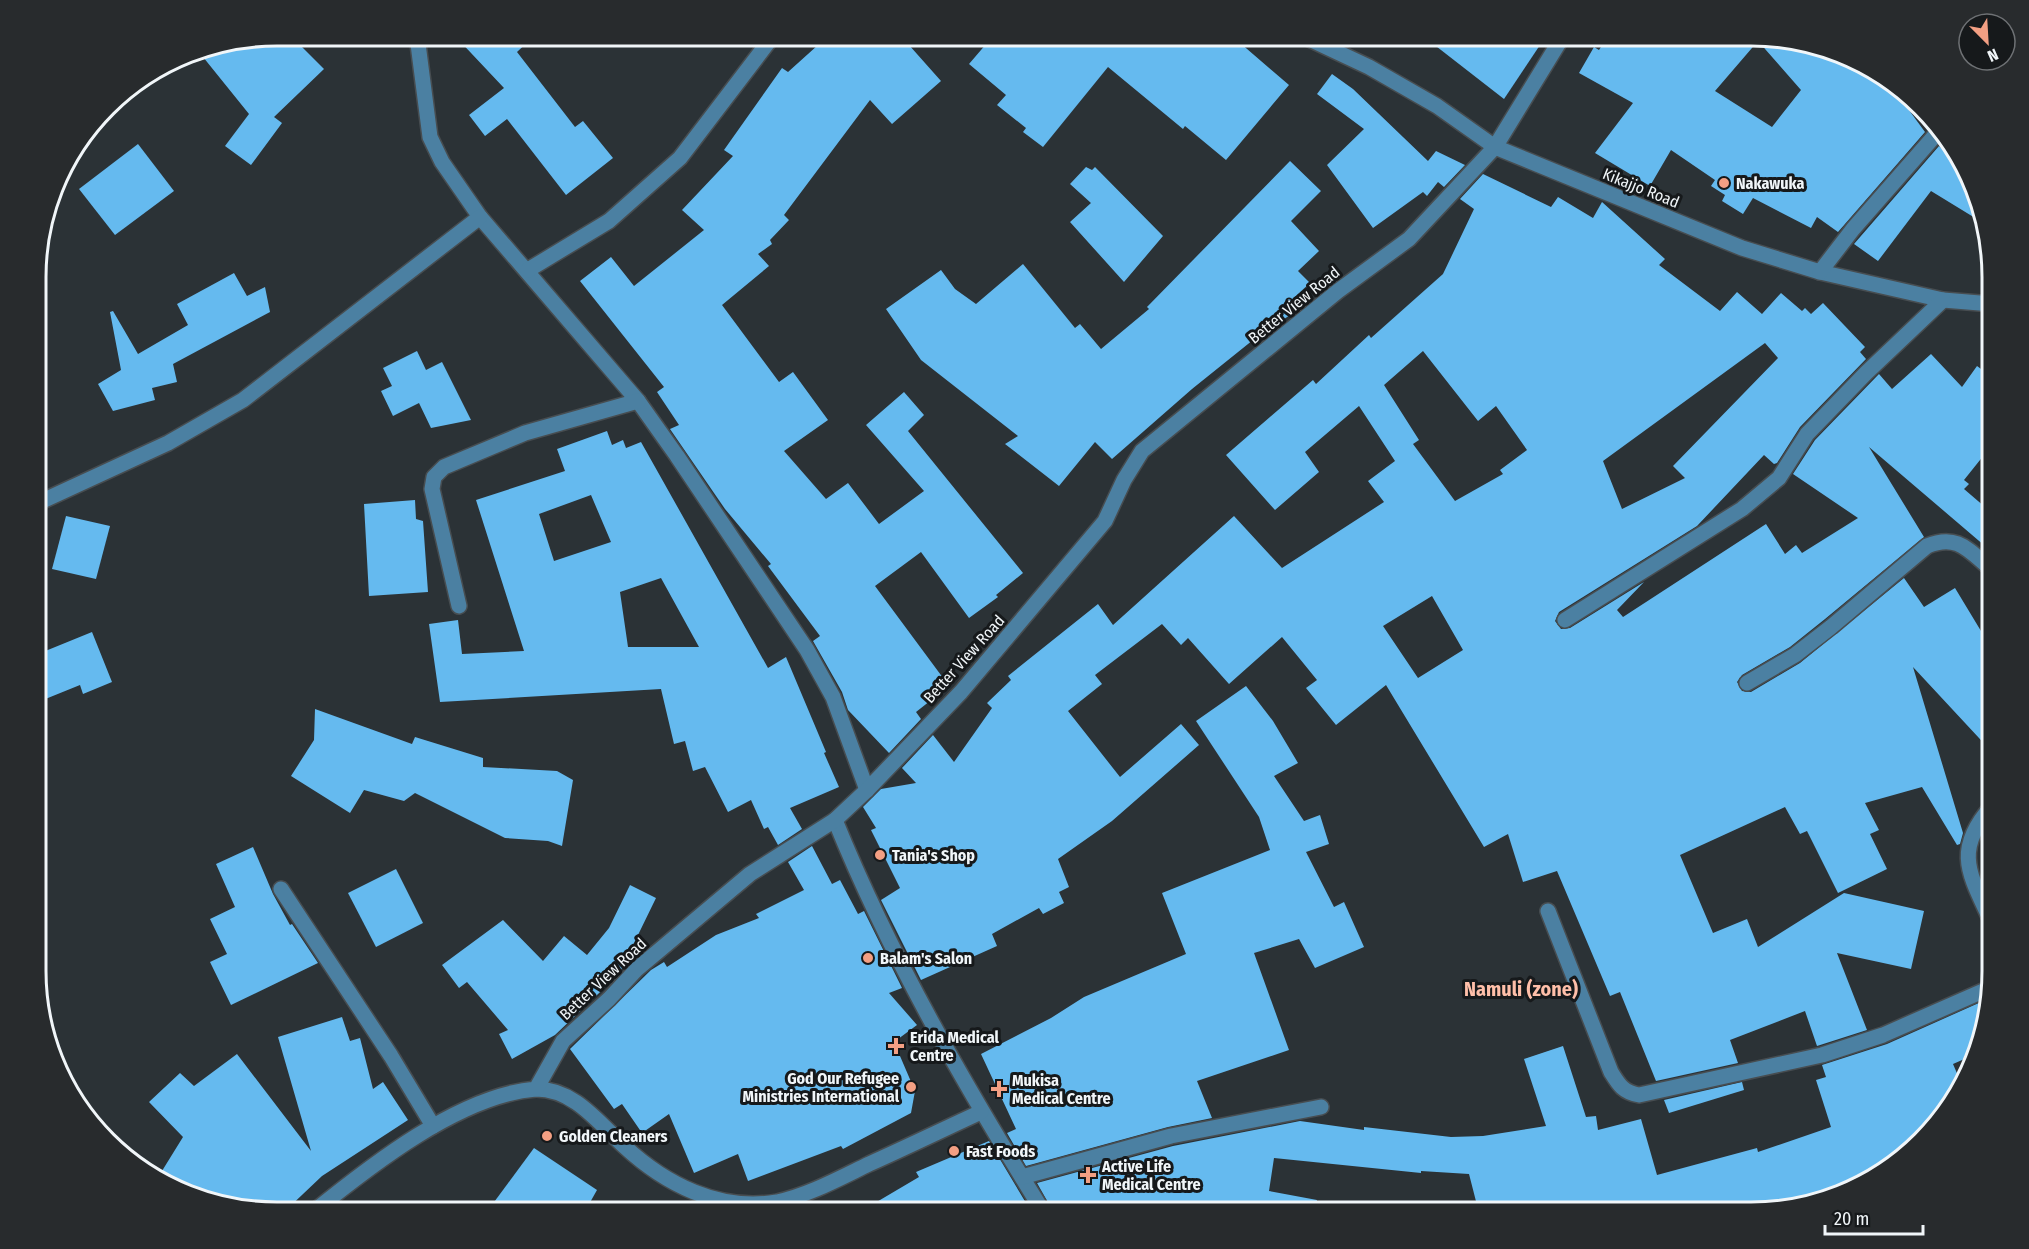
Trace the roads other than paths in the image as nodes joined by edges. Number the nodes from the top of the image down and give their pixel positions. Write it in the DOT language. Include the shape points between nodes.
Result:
graph roads {
  1 [pos="418,46"];
  2 [pos="765,46"];
  3 [pos="1325,46"];
  4 [pos="1557,46"];
  5 [pos="1934,136"];
  6 [pos="1495,147"];
  7 [pos="480,217"];
  8 [pos="528,270"];
  9 [pos="1820,272"];
  10 [pos="1943,300"];
  11 [pos="1982,303"];
  12 [pos="638,401"];
  13 [pos="46,499"];
  14 [pos="1982,562"];
  15 [pos="459,606"];
  16 [pos="1565,620"];
  17 [pos="1747,682"];
  18 [pos="867,790"];
  19 [pos="1982,817"];
  20 [pos="835,820"];
  21 [pos="281,889"];
  22 [pos="1982,902"];
  23 [pos="1548,911"];
  24 [pos="1982,992"];
  25 [pos="536,1089"];
  26 [pos="1321,1107"];
  27 [pos="981,1112"];
  28 [pos="433,1126"];
  29 [pos="1022,1177"];
  30 [pos="326,1202"];
  31 [pos="729,1202"];
  32 [pos="776,1202"];
  33 [pos="1037,1202"];
  1 -- 7 [label="street" via="430,137 442,162"];
  2 -- 8 [label="street" via="681,158 609,221"];
  3 -- 6 [label="street, Kikajjo Road" via="1437,106"];
  4 -- 6 [label="street, Better View Road"];
  5 -- 9 [label="street"];
  6 -- 9 [label="street, Kikajjo Road" via="1742,248"];
  6 -- 18 [label="street, Better View Road" via="1409,239 1338,291 1142,451 1105,520 1052,587 961,692"];
  7 -- 8 [label="street"];
  7 -- 13 [label="street" via="243,400 168,443"];
  8 -- 12 [label="street"];
  9 -- 10 [label="street, Kikajjo Road"];
  10 -- 11 [label="street, Kikajjo Road"];
  10 -- 16 [label="street" via="1807,434 1779,478 1742,509"];
  12 -- 15 [label="street" via="525,433 444,468 434,477 432,489"];
  12 -- 18 [label="street" via="807,650 833,697"];
  14 -- 17 [label="street" via="1957,542 1943,539 1927,546 1795,655"];
  18 -- 20 [label="street, Better View Road"];
  19 -- 22 [label="street" via="1968,846 1970,876"];
  20 -- 25 [label="street, Better View Road" via="750,874 637,969 563,1041"];
  20 -- 27 [label="street" via="862,888 916,997"];
  21 -- 28 [label="street"];
  23 -- 24 [label="street" via="1611,1072 1627,1093 1639,1095 1822,1055 1883,1035"];
  25 -- 28 [label="street" via="512,1091"];
  25 -- 31 [label="street" via="553,1089 570,1097 650,1170 684,1189"];
  26 -- 29 [label="street" via="1172,1136"];
  27 -- 29 [label="street"];
  27 -- 32 [label="street" via="819,1188"];
  28 -- 30 [label="street"];
  29 -- 33 [label="street"];
}
